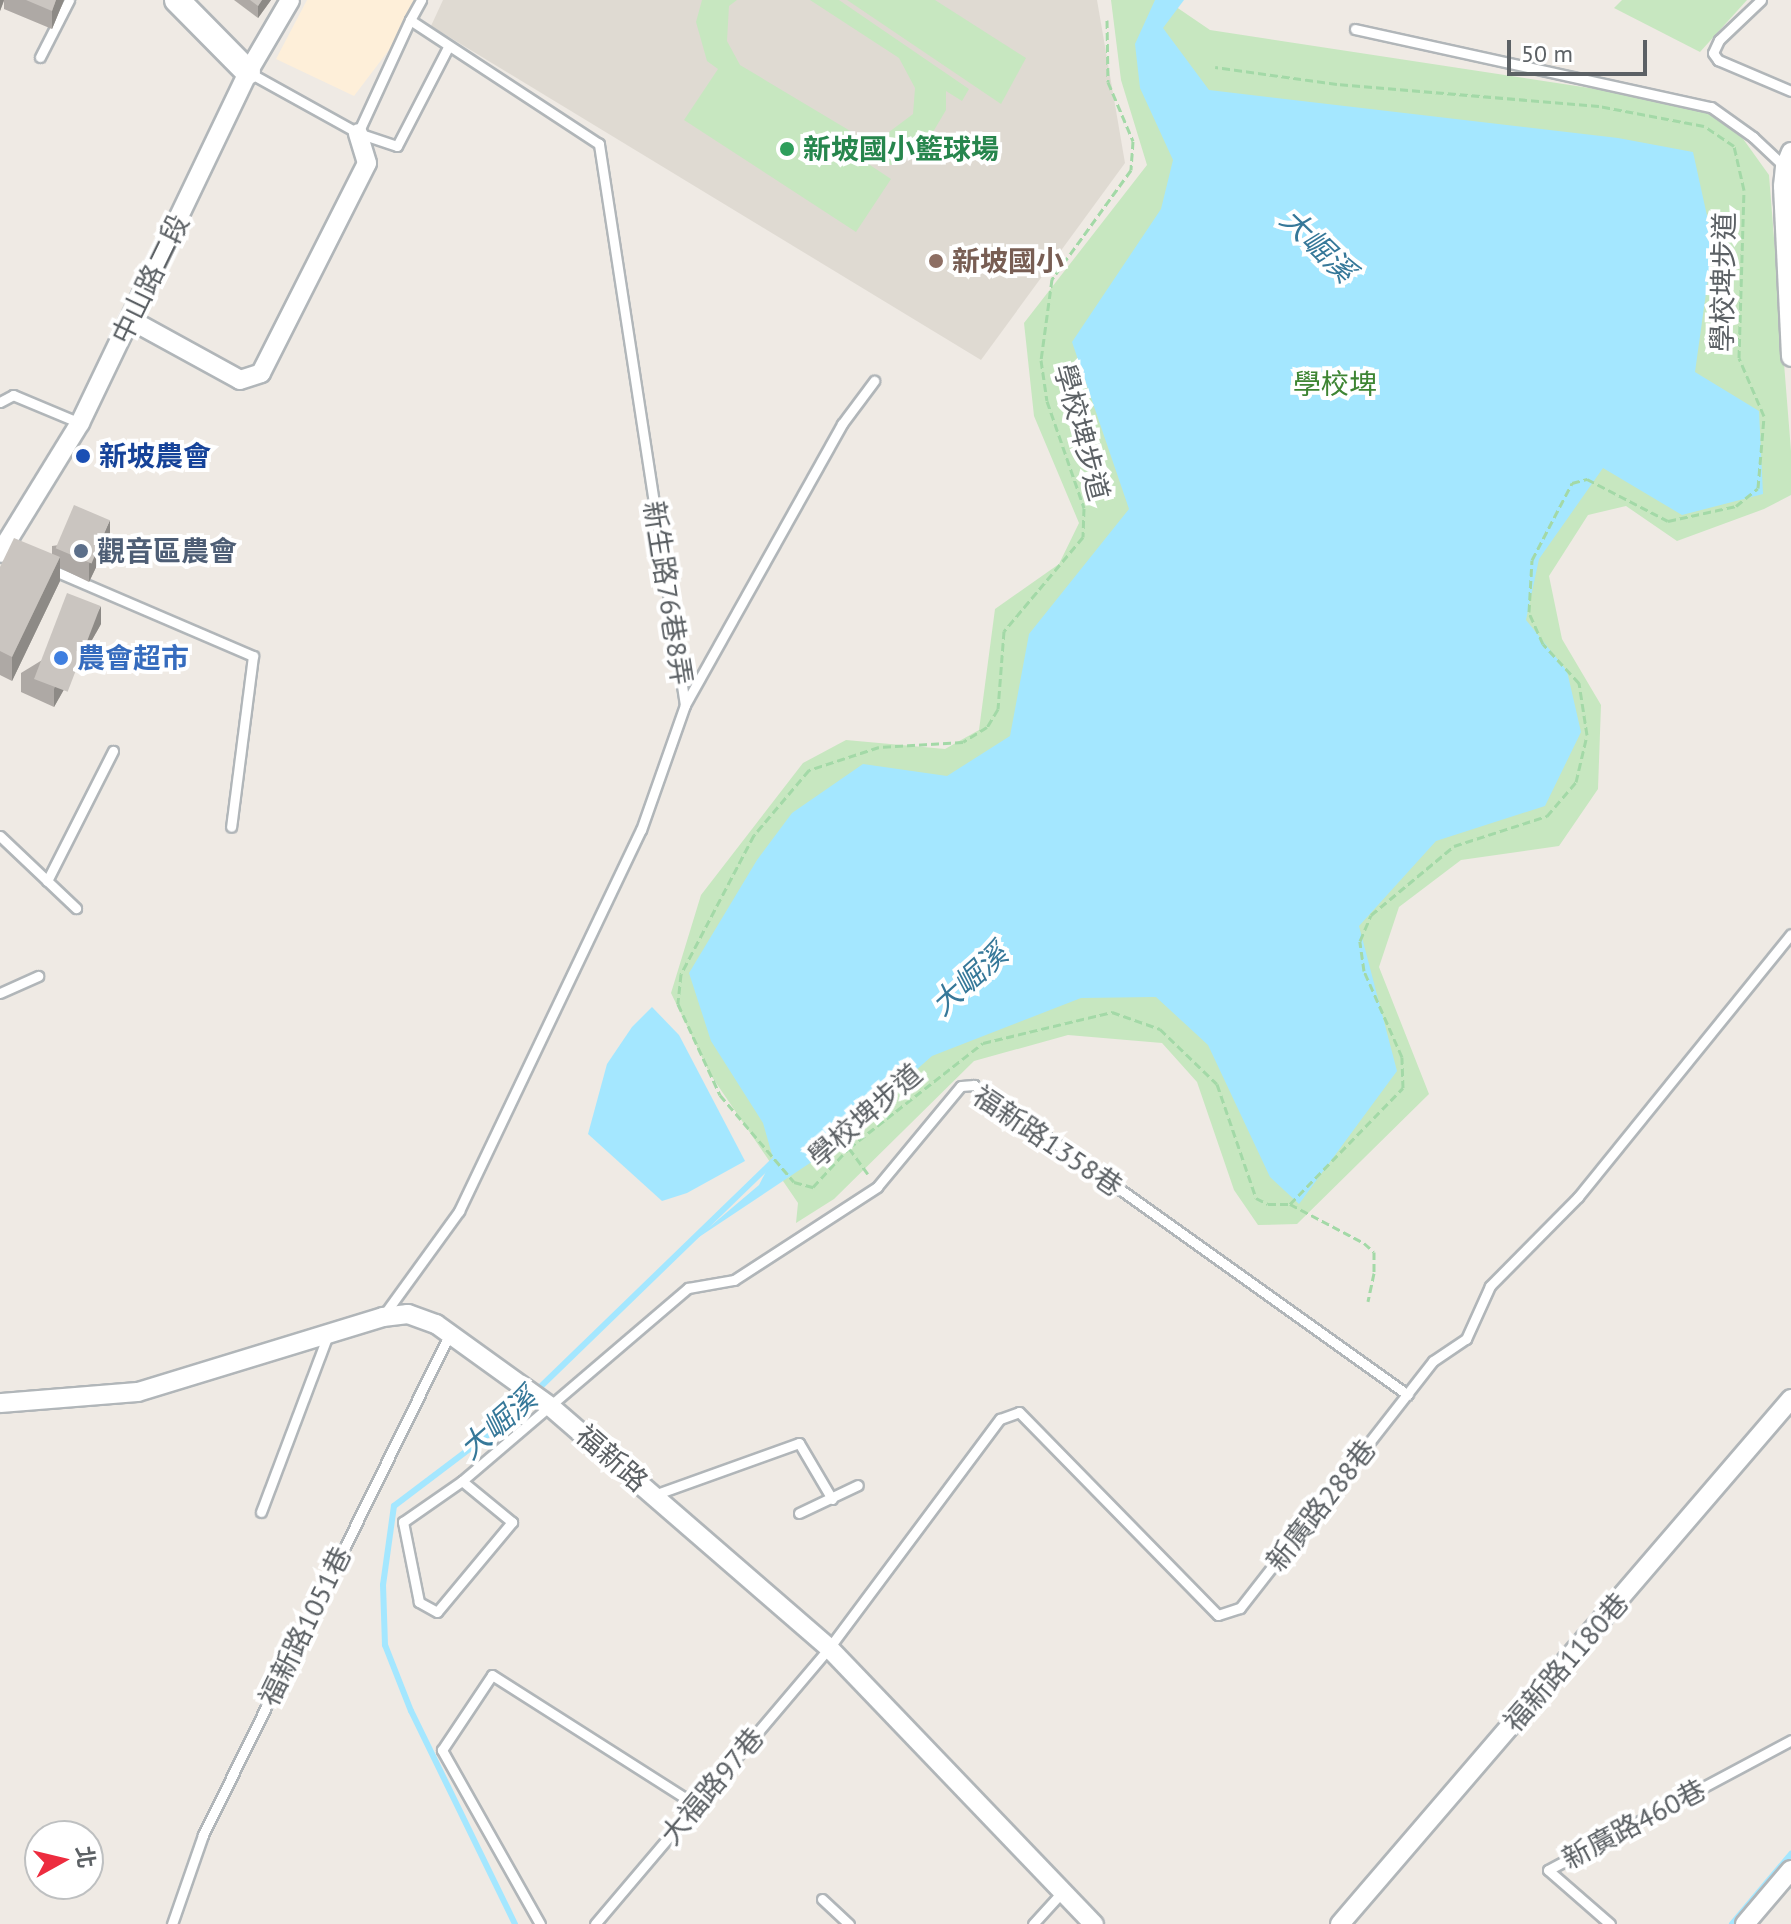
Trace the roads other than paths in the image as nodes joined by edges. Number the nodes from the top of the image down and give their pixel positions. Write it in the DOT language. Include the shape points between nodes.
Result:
graph roads {
  1 [pos="69,0"];
  2 [pos="177,0"];
  3 [pos="290,0"];
  4 [pos="421,0"];
  5 [pos="1761,0"];
  6 [pos="410,20"];
  7 [pos="1355,29"];
  8 [pos="448,47"];
  9 [pos="40,57"];
  10 [pos="248,72"];
  11 [pos="1791,91"];
  12 [pos="358,133"];
  13 [pos="1788,159"];
  14 [pos="131,320"];
  15 [pos="1791,357"];
  16 [pos="874,381"];
  17 [pos="0,402"];
  18 [pos="80,423"];
  19 [pos="7,550"];
  20 [pos="44,566"];
  21 [pos="685,705"];
  22 [pos="113,751"];
  23 [pos="231,827"];
  24 [pos="0,836"];
  25 [pos="47,881"];
  26 [pos="76,908"];
  27 [pos="1791,934"];
  28 [pos="38,976"];
  29 [pos="0,993"];
  30 [pos="383,1317"];
  31 [pos="450,1333"];
  32 [pos="328,1335"];
  33 [pos="1408,1395"];
  34 [pos="1791,1399"];
  35 [pos="0,1403"];
  36 [pos="551,1407"];
  37 [pos="462,1481"];
  38 [pos="858,1485"];
  39 [pos="654,1495"];
  40 [pos="832,1499"];
  41 [pos="261,1512"];
  42 [pos="799,1513"];
  43 [pos="829,1648"];
  44 [pos="1791,1740"];
  45 [pos="696,1805"];
  46 [pos="1791,1870"];
  47 [pos="1063,1891"];
  48 [pos="822,1899"];
  49 [pos="172,1924"];
  50 [pos="540,1924"];
  51 [pos="595,1924"];
  52 [pos="849,1924"];
  53 [pos="1033,1924"];
  54 [pos="1094,1924"];
  55 [pos="1340,1924"];
  56 [pos="1610,1924"];
  57 [pos="1745,1924"];
  1 -- 9 [label="lane"];
  2 -- 10 [label="street"];
  3 -- 10 [label="street, 中山路二段"];
  4 -- 6 [label="lane"];
  5 -- 11 [label="lane" via="1719,40 1713,53 1718,60"];
  6 -- 8 [label="lane, 新生路76巷8弄"];
  6 -- 12 [label="lane"];
  7 -- 13 [label="lane" via="1711,107"];
  8 -- 12 [label="lane" via="397,146"];
  8 -- 21 [label="lane, 新生路76巷8弄" via="599,144"];
  10 -- 12 [label="lane"];
  10 -- 14 [label="street, 中山路二段"];
  12 -- 14 [label="street" via="367,163 261,373 240,380"];
  13 -- 15 [label="street"];
  14 -- 18 [label="street, 中山路二段"];
  16 -- 21 [label="lane" via="842,424"];
  17 -- 18 [label="lane" via="13,395"];
  18 -- 19 [label="street, 中山路二段"];
  20 -- 23 [label="lane" via="253,656"];
  21 -- 30 [label="lane, 新生路76巷8弄" via="641,830 459,1211"];
  22 -- 25 [label="lane"];
  24 -- 25 [label="lane"];
  25 -- 26 [label="lane"];
  27 -- 33 [label="lane, 新廣路288巷" via="1578,1197 1490,1286 1466,1339 1433,1361"];
  28 -- 29 [label="lane"];
  30 -- 31 [label="street, 福新路" via="408,1314"];
  30 -- 32 [label="street, 福新路"];
  31 -- 36 [label="street, 福新路"];
  31 -- 49 [label="lane, 福新路1051巷" via="203,1835"];
  32 -- 35 [label="street, 福新路" via="138,1392"];
  32 -- 41 [label="lane"];
  33 -- 36 [label="lane, 福新路1358巷" via="974,1085 961,1086 877,1187 734,1280 688,1288"];
  33 -- 43 [label="lane, 新廣路288巷" via="1240,1608 1218,1615 1019,1412 1000,1419"];
  34 -- 55 [label="street, 福新路1180巷"];
  36 -- 37 [label="lane, 福新路1358巷"];
  36 -- 39 [label="street, 福新路"];
  37 -- 37 [label="lane, 福新路1358巷" via="403,1522 419,1602 437,1612 512,1522"];
  38 -- 40 [label="lane"];
  39 -- 40 [label="lane" via="799,1443"];
  39 -- 43 [label="street, 福新路"];
  40 -- 42 [label="lane"];
  43 -- 45 [label="lane, 大福路97巷"];
  43 -- 47 [label="street, 福新路"];
  44 -- 56 [label="lane, 新廣路460巷" via="1548,1870"];
  45 -- 50 [label="lane" via="492,1675 442,1750"];
  45 -- 51 [label="lane, 大福路97巷"];
  46 -- 57 [label="street"];
  47 -- 53 [label="lane"];
  47 -- 54 [label="street, 福新路"];
  48 -- 52 [label="lane"];
}
